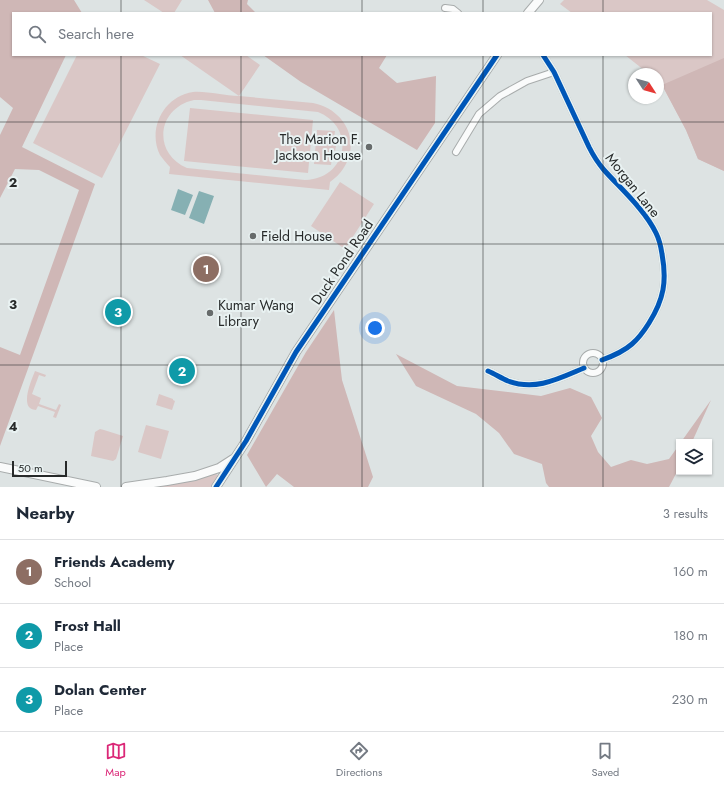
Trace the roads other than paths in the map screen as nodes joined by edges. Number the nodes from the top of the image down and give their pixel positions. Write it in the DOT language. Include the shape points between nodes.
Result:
graph roads {
  1 [pos="539,0"];
  2 [pos="445,8"];
  3 [pos="456,12"];
  4 [pos="529,12"];
  5 [pos="496,56"];
  6 [pos="544,56"];
  7 [pos="554,72"];
  8 [pos="456,152"];
  9 [pos="602,360"];
  10 [pos="584,368"];
  11 [pos="488,371"];
  12 [pos="235,458"];
  13 [pos="0,467"];
  14 [pos="96,487"];
  15 [pos="126,487"];
  16 [pos="216,487"];
  1 -- 4 [label="street"];
  2 -- 3 [label="street"];
  5 -- 12 [label="street, Duck Pond Road" via="296,352"];
  6 -- 7 [label="street, Morgan Lane"];
  7 -- 8 [label="street" via="527,81 500,96 479,114"];
  7 -- 9 [label="street, Morgan Lane" via="595,157 631,199 656,234 664,265 663,295 642,335 618,354"];
  9 -- 10 [label="street, Morgan Lane" via="600,370 595,373"];
  9 -- 10 [label="street" via="599,355 590,354 583,360"];
  10 -- 11 [label="street, Morgan Lane" via="550,382 527,385"];
  12 -- 15 [label="street" via="219,468 195,476"];
  12 -- 16 [label="street, Duck Pond Road"];
  13 -- 14 [label="street"];
}
